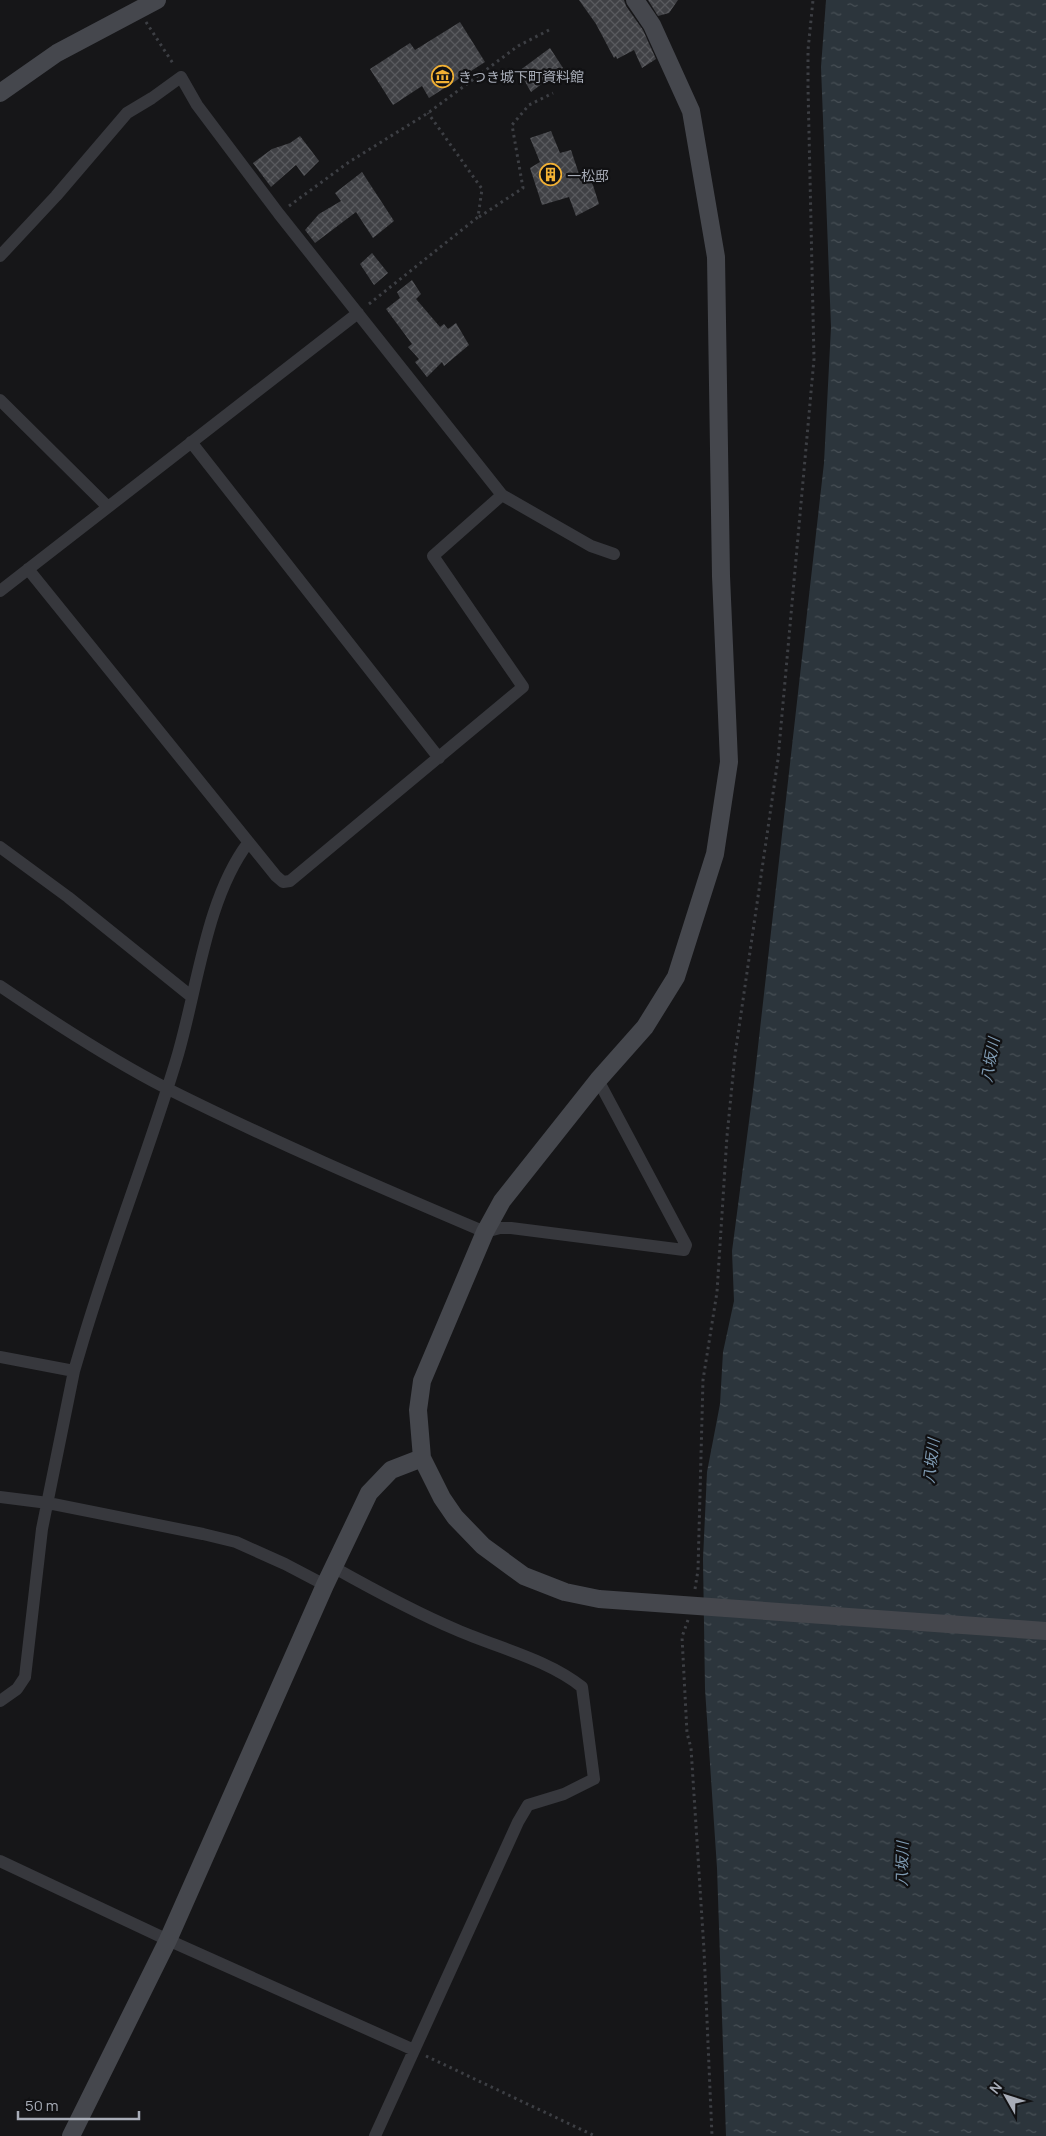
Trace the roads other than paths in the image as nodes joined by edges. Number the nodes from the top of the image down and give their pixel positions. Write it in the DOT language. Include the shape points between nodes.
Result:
graph roads {
  1 [pos="158,0"];
  2 [pos="635,0"];
  3 [pos="0,93"];
  4 [pos="0,256"];
  5 [pos="358,313"];
  6 [pos="0,400"];
  7 [pos="191,442"];
  8 [pos="502,495"];
  9 [pos="106,506"];
  10 [pos="614,554"];
  11 [pos="28,569"];
  12 [pos="0,591"];
  13 [pos="439,758"];
  14 [pos="248,843"];
  15 [pos="0,847"];
  16 [pos="0,986"];
  17 [pos="192,997"];
  18 [pos="598,1080"];
  19 [pos="167,1088"];
  20 [pos="486,1232"];
  21 [pos="0,1357"];
  22 [pos="74,1371"];
  23 [pos="422,1458"];
  24 [pos="0,1497"];
  25 [pos="48,1503"];
  26 [pos="333,1568"];
  27 [pos="325,1585"];
  28 [pos="1046,1631"];
  29 [pos="0,1701"];
  30 [pos="0,1862"];
  31 [pos="168,1940"];
  32 [pos="414,2050"];
  33 [pos="71,2136"];
  34 [pos="375,2136"];
  1 -- 3 [label="street" via="57,53"];
  2 -- 18 [label="street" via="652,25 691,111 716,257 721,576 729,762 715,854 676,976 645,1027"];
  4 -- 5 [label="street" via="127,113 181,77 197,105"];
  5 -- 7 [label="street"];
  5 -- 8 [label="street"];
  6 -- 9 [label="street"];
  7 -- 9 [label="street"];
  7 -- 13 [label="street"];
  8 -- 10 [label="street" via="591,546"];
  8 -- 13 [label="street" via="433,556 523,687"];
  9 -- 11 [label="street"];
  11 -- 12 [label="street"];
  11 -- 14 [label="street"];
  13 -- 14 [label="street" via="290,881 283,882 276,876"];
  14 -- 17 [label="street" via="238,857 217,904"];
  15 -- 17 [label="street"];
  16 -- 19 [label="street"];
  17 -- 19 [label="street"];
  18 -- 20 [label="street" via="502,1201"];
  18 -- 20 [label="street" via="686,1245 684,1250 511,1228"];
  19 -- 20 [label="street" via="308,1155"];
  19 -- 22 [label="street"];
  20 -- 23 [label="street" via="422,1381 418,1410"];
  21 -- 22 [label="street"];
  22 -- 25 [label="street"];
  23 -- 26 [label="street" via="391,1470 369,1493"];
  23 -- 28 [label="street" via="455,1517 483,1546 524,1576 565,1592 599,1599"];
  24 -- 25 [label="street"];
  25 -- 27 [label="street" via="236,1542"];
  25 -- 29 [label="street" via="42,1529 25,1677 17,1689"];
  26 -- 27 [label="street"];
  26 -- 32 [label="street" via="456,1630 566,1674 582,1687 594,1778 564,1794 528,1805"];
  27 -- 31 [label="street"];
  30 -- 31 [label="street"];
  31 -- 32 [label="street"];
  31 -- 33 [label="street"];
  32 -- 34 [label="street"];
}
